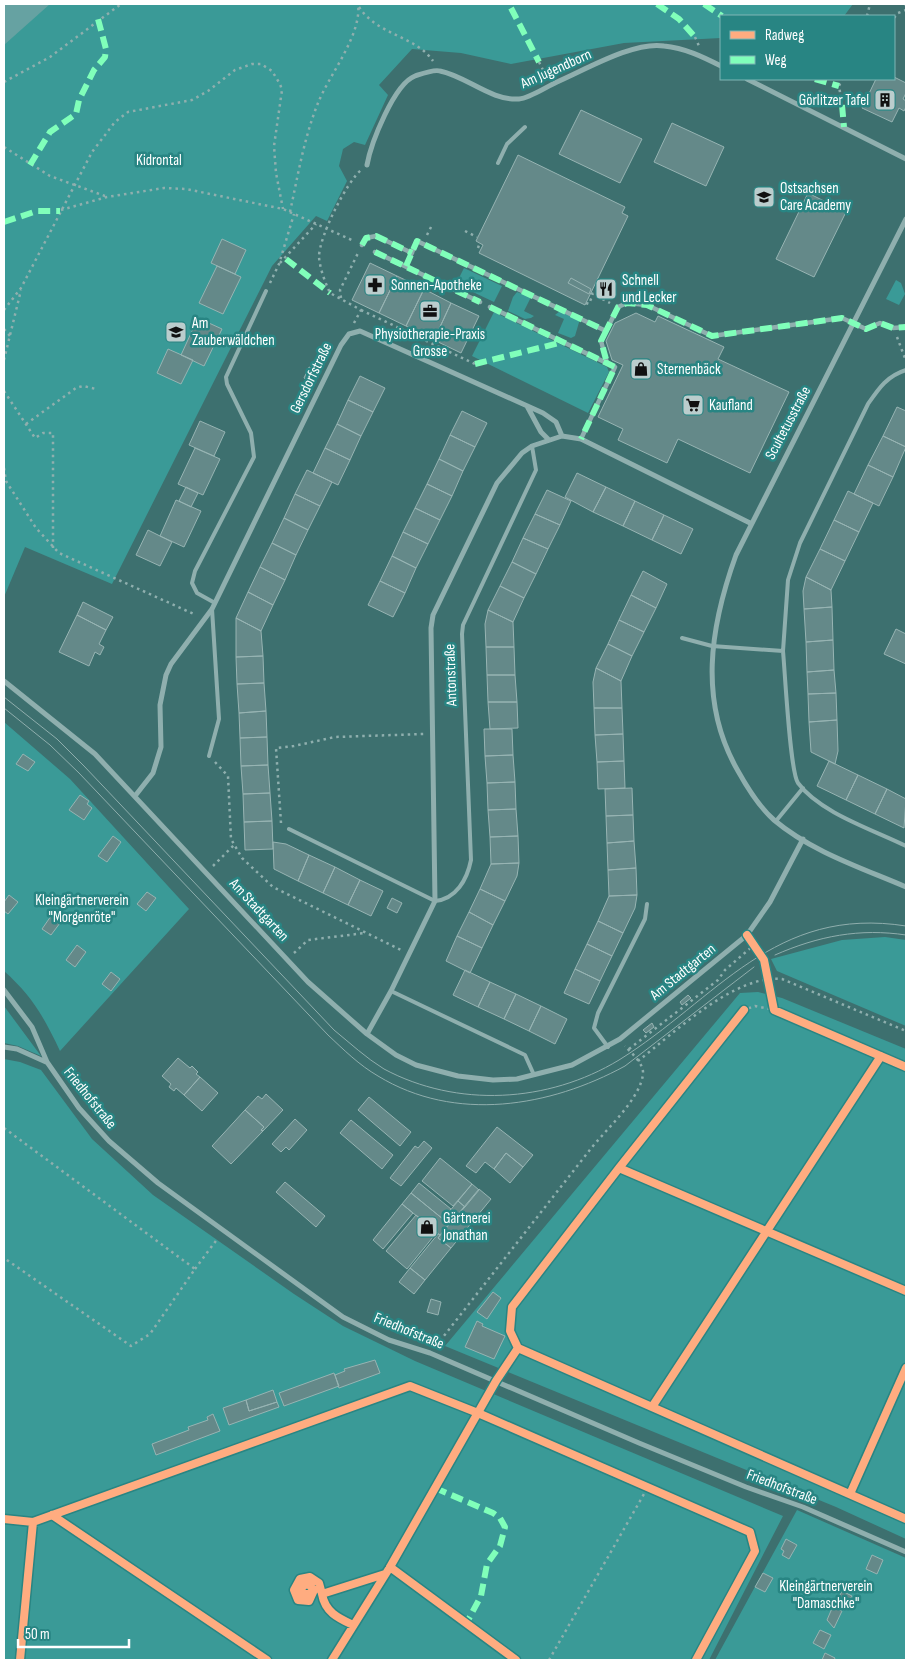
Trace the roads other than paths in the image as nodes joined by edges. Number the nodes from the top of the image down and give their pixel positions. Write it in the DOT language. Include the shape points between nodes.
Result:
graph roads {
  1 [pos="720,66"];
  2 [pos="749,80"];
  3 [pos="525,127"];
  4 [pos="906,158"];
  5 [pos="498,163"];
  6 [pos="367,165"];
  7 [pos="906,219"];
  8 [pos="362,245"];
  9 [pos="375,252"];
  10 [pos="412,253"];
  11 [pos="406,266"];
  12 [pos="266,291"];
  13 [pos="480,302"];
  14 [pos="490,307"];
  15 [pos="854,324"];
  16 [pos="906,327"];
  17 [pos="606,331"];
  18 [pos="608,363"];
  19 [pos="906,370"];
  20 [pos="527,406"];
  21 [pos="562,436"];
  22 [pos="581,439"];
  23 [pos="550,440"];
  24 [pos="532,446"];
  25 [pos="750,523"];
  26 [pos="215,603"];
  27 [pos="212,609"];
  28 [pos="682,638"];
  29 [pos="712,646"];
  30 [pos="783,652"];
  31 [pos="4,681"];
  32 [pos="209,756"];
  33 [pos="803,788"];
  34 [pos="135,796"];
  35 [pos="776,821"];
  36 [pos="289,829"];
  37 [pos="803,839"];
  38 [pos="906,846"];
  39 [pos="906,887"];
  40 [pos="435,901"];
  41 [pos="647,904"];
  42 [pos="4,990"];
  43 [pos="391,990"];
  44 [pos="367,1034"];
  45 [pos="4,1047"];
  46 [pos="608,1047"];
  47 [pos="47,1062"];
  48 [pos="534,1075"];
  49 [pos="906,1552"];
  1 -- 6 [label="street, Am Jugendborn" via="695,53 662,45 640,48 519,99 496,95 439,70 413,76 403,85 376,132"];
  2 -- 4 [label="street"];
  3 -- 5 [label="lane" via="507,144"];
  7 -- 15 [label="street, Scultetusstraße"];
  8 -- 10 [label="street" via="366,238 376,236"];
  9 -- 11 [label="street"];
  10 -- 11 [label="street"];
  10 -- 17 [label="street" via="418,241"];
  11 -- 13 [label="street"];
  12 -- 26 [label="lane" via="226,377 251,433 254,457 192,583 198,594"];
  14 -- 18 [label="street"];
  15 -- 16 [label="street" via="866,329 880,323 893,328"];
  15 -- 17 [label="street" via="842,318 712,336 647,305 627,303 618,307"];
  15 -- 25 [label="street, Scultetusstraße"];
  17 -- 18 [label="street" via="601,341"];
  18 -- 22 [label="street" via="615,367"];
  19 -- 30 [label="lane" via="884,382 868,404 800,543 788,580"];
  20 -- 21 [label="street, Gersdorfstraße" via="556,422"];
  20 -- 23 [label="street" via="541,432"];
  20 -- 26 [label="street, Gersdorfstraße" via="360,330 349,334"];
  21 -- 22 [label="street, Antonstraße"];
  21 -- 23 [label="street, Antonstraße"];
  22 -- 25 [label="street, Antonstraße"];
  23 -- 24 [label="street, Antonstraße"];
  24 -- 40 [label="street, Antonstraße" via="522,453 498,483 433,615 430,628"];
  24 -- 40 [label="lane, Antonstraße" via="536,470 463,625 471,860 453,896"];
  25 -- 29 [label="street, Scultetusstraße" via="725,584"];
  26 -- 27 [label="street, Gersdorfstraße"];
  27 -- 32 [label="lane" via="220,719"];
  27 -- 34 [label="street, Gersdorfstraße" via="166,675 160,704 161,747 153,773"];
  28 -- 29 [label="lane"];
  29 -- 30 [label="lane"];
  29 -- 35 [label="street, Scultetusstraße" via="712,692 720,734 745,784"];
  30 -- 33 [label="lane" via="793,763 797,782"];
  31 -- 34 [label="street, Am Stadtgarten" via="95,754"];
  33 -- 35 [label="lane"];
  33 -- 38 [label="lane" via="829,809"];
  34 -- 44 [label="street, Am Stadtgarten" via="287,959 343,1015"];
  35 -- 37 [label="street, Scultetusstraße"];
  36 -- 40 [label="lane"];
  37 -- 39 [label="street, Scultetusstraße" via="834,857"];
  37 -- 46 [label="street, Am Stadtgarten" via="770,902 747,935"];
  40 -- 43 [label="street, Antonstraße"];
  41 -- 46 [label="lane" via="645,919 598,1013 594,1028"];
  42 -- 47 [label="street, Friedhofstraße" via="32,1027"];
  43 -- 44 [label="street, Antonstraße"];
  43 -- 48 [label="lane" via="525,1055"];
  44 -- 48 [label="street, Am Stadtgarten" via="416,1065 449,1074 493,1080"];
  45 -- 47 [label="street"];
  46 -- 48 [label="street, Am Stadtgarten" via="572,1065"];
  47 -- 49 [label="street, Friedhofstraße" via="79,1108 108,1141 158,1183 343,1317 389,1340 430,1353"];
}
